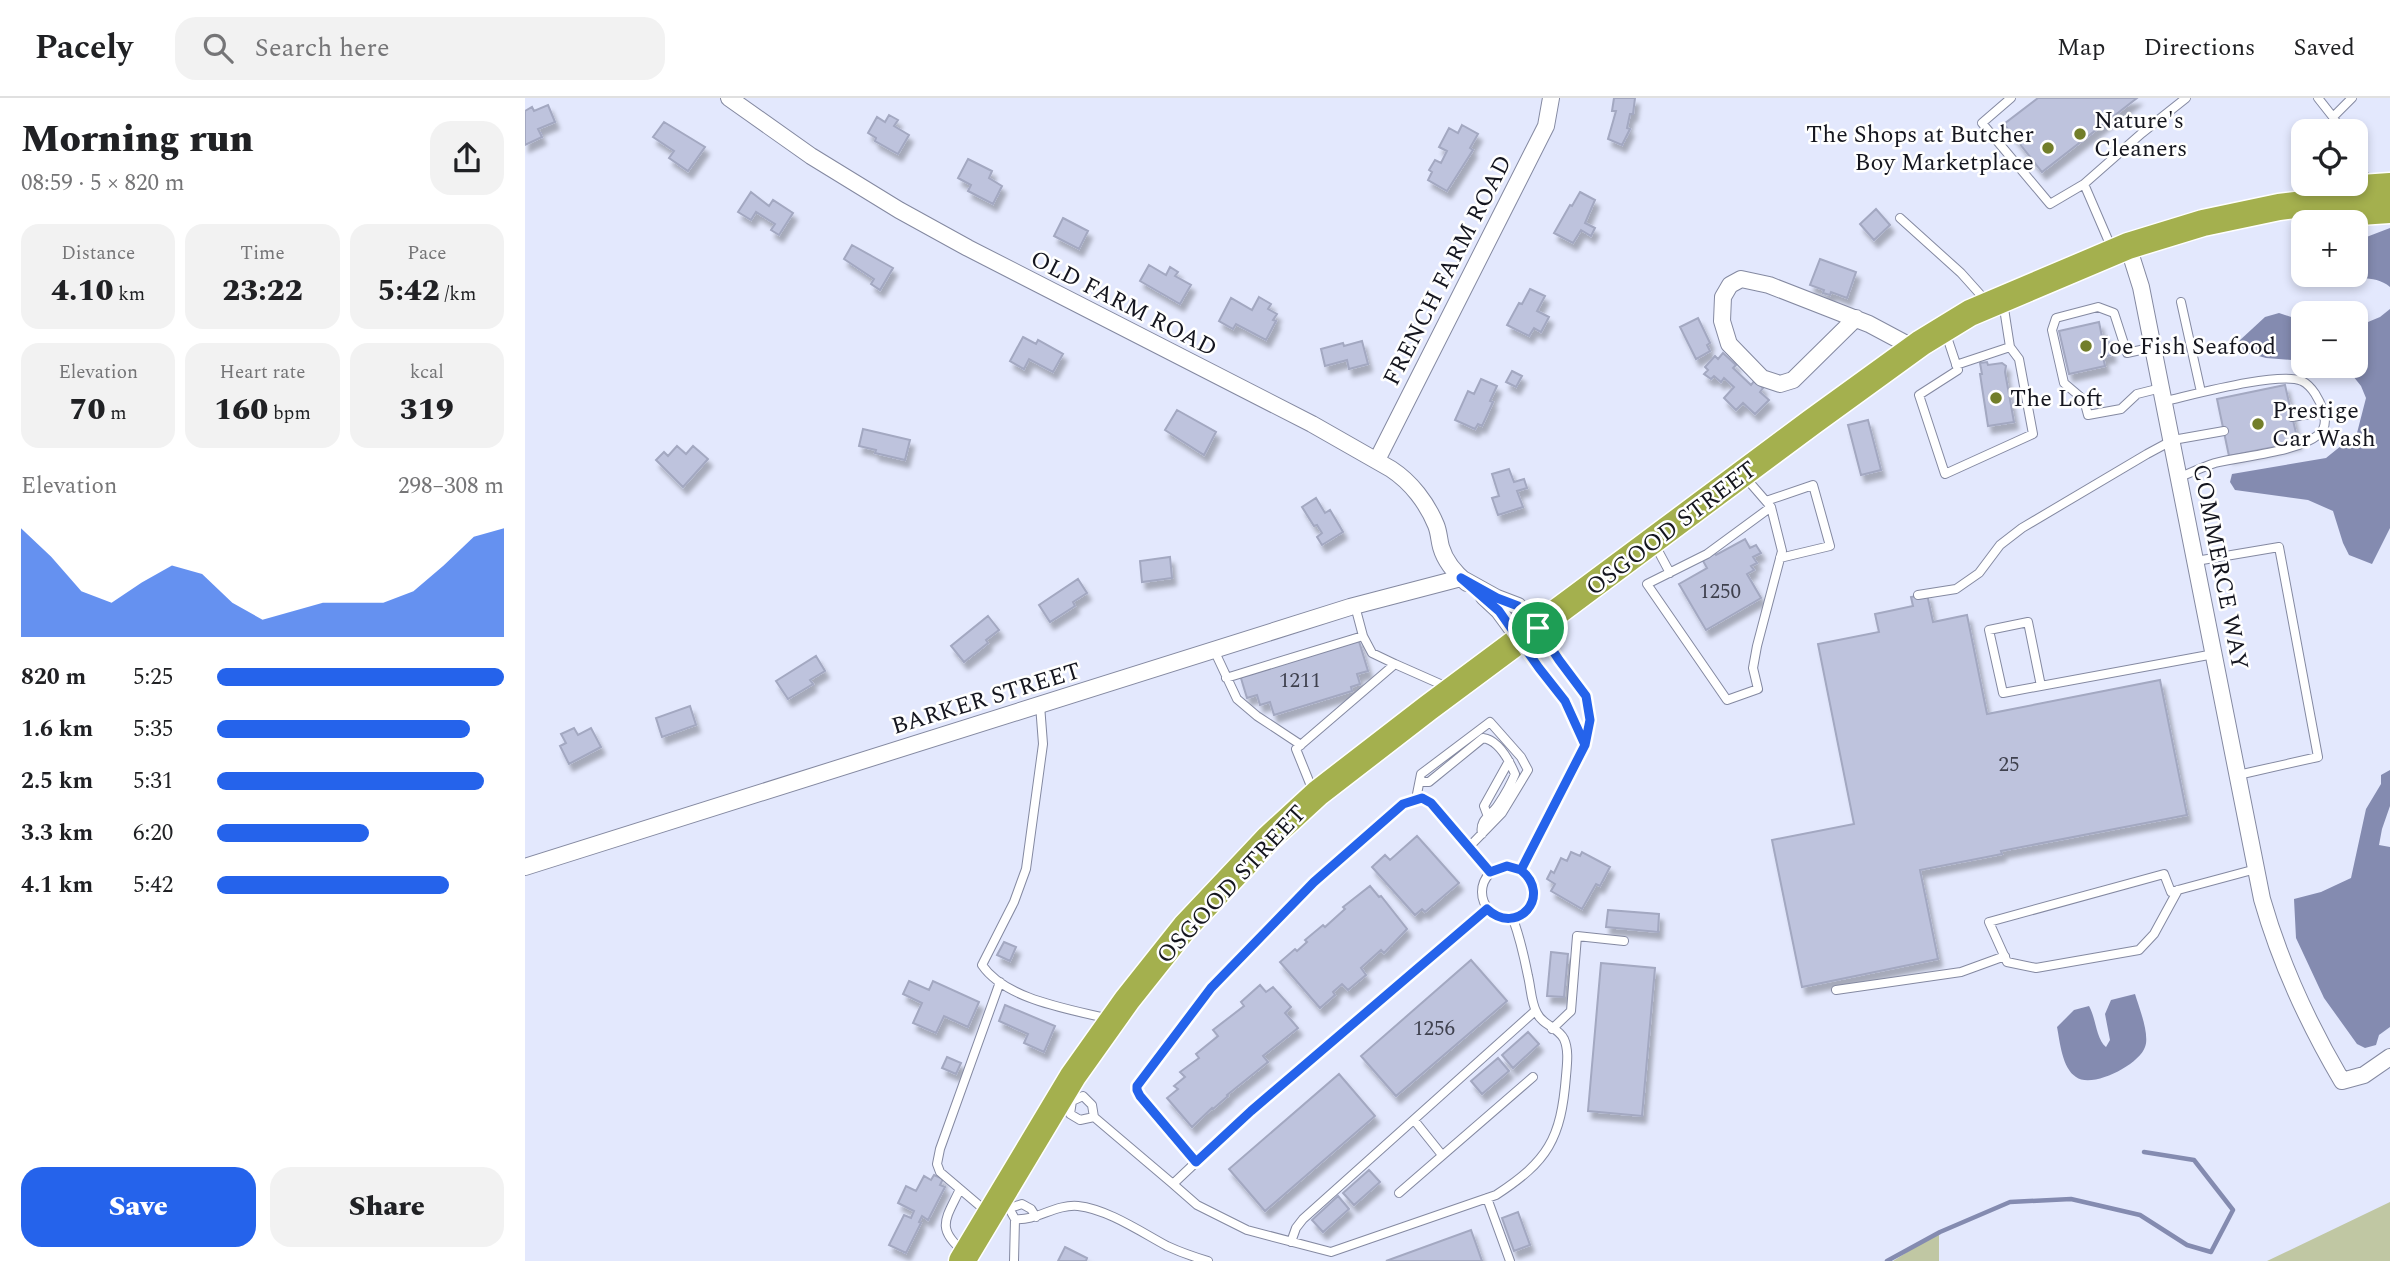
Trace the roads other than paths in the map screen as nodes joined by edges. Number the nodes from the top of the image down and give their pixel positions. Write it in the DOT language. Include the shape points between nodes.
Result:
graph roads {
  1 [pos="729,98"];
  2 [pos="1551,98"];
  3 [pos="2011,98"];
  4 [pos="2186,98"];
  5 [pos="2318,98"];
  6 [pos="2352,98"];
  7 [pos="2333,117"];
  8 [pos="2368,173"];
  9 [pos="2084,184"];
  10 [pos="2380,186"];
  11 [pos="2320,202"];
  12 [pos="2390,210"];
  13 [pos="1900,218"];
  14 [pos="2120,249"];
  15 [pos="1996,301"];
  16 [pos="2181,302"];
  17 [pos="1856,318"];
  18 [pos="1945,328"];
  19 [pos="2010,347"];
  20 [pos="2154,347"];
  21 [pos="1915,348"];
  22 [pos="1956,365"];
  23 [pos="2201,393"];
  24 [pos="2163,395"];
  25 [pos="2323,412"];
  26 [pos="2292,417"];
  27 [pos="2224,431"];
  28 [pos="2173,440"];
  29 [pos="1377,460"];
  30 [pos="1743,474"];
  31 [pos="2180,477"];
  32 [pos="1768,504"];
  33 [pos="1653,541"];
  34 [pos="1780,558"];
  35 [pos="2196,561"];
  36 [pos="1670,573"];
  37 [pos="1461,578"];
  38 [pos="1918,595"];
  39 [pos="1355,606"];
  40 [pos="1530,634"];
  41 [pos="1363,636"];
  42 [pos="1214,650"];
  43 [pos="2214,654"];
  44 [pos="1395,664"];
  45 [pos="1226,678"];
  46 [pos="2041,686"];
  47 [pos="1453,690"];
  48 [pos="1040,705"];
  49 [pos="1301,745"];
  50 [pos="1585,745"];
  51 [pos="2238,775"];
  52 [pos="1420,782"];
  53 [pos="1315,796"];
  54 [pos="1416,799"];
  55 [pos="1482,834"];
  56 [pos="1469,847"];
  57 [pos="525,867"];
  58 [pos="2256,869"];
  59 [pos="1521,870"];
  60 [pos="1490,872"];
  61 [pos="2178,890"];
  62 [pos="1487,909"];
  63 [pos="1513,919"];
  64 [pos="1624,940"];
  65 [pos="2004,956"];
  66 [pos="1000,982"];
  67 [pos="1836,990"];
  68 [pos="1535,1011"];
  69 [pos="1112,1020"];
  70 [pos="1552,1028"];
  71 [pos="2390,1057"];
  72 [pos="1533,1077"];
  73 [pos="1067,1097"];
  74 [pos="1094,1117"];
  75 [pos="1414,1120"];
  76 [pos="1442,1155"];
  77 [pos="1196,1162"];
  78 [pos="1173,1184"];
  79 [pos="960,1189"];
  80 [pos="1399,1193"];
  81 [pos="1487,1198"];
  82 [pos="1002,1213"];
  83 [pos="1036,1217"];
  84 [pos="1291,1242"];
  85 [pos="964,1257"];
  86 [pos="1014,1261"];
  87 [pos="1208,1261"];
  88 [pos="1510,1261"];
  1 -- 29 [label="street, OLD FARM ROAD" via="899,210"];
  2 -- 29 [label="street, FRENCH FARM ROAD" via="1546,126"];
  3 -- 9 [label="lane" via="1982,123 2050,204"];
  4 -- 9 [label="lane"];
  5 -- 7 [label="lane"];
  6 -- 7 [label="lane"];
  8 -- 10 [label="lane"];
  9 -- 14 [label="lane"];
  10 -- 11 [label="highway, OSGOOD STREET" via="2334,190"];
  11 -- 12 [label="highway, OSGOOD STREET" via="2345,213"];
  11 -- 14 [label="highway, OSGOOD STREET" via="2216,220"];
  13 -- 15 [label="lane"];
  14 -- 15 [label="highway, OSGOOD STREET"];
  14 -- 20 [label="street, COMMERCE WAY" via="2141,287"];
  15 -- 18 [label="highway, OSGOOD STREET"];
  15 -- 19 [label="lane"];
  16 -- 23 [label="lane"];
  17 -- 17 [label="street" via="1741,279 1730,285 1723,297 1722,321 1729,344 1762,378 1780,384 1793,380"];
  17 -- 21 [label="street"];
  18 -- 21 [label="highway, OSGOOD STREET"];
  18 -- 22 [label="lane"];
  19 -- 22 [label="lane"];
  19 -- 22 [label="lane" via="2019,359 2033,434 1945,474 1919,395 1958,370"];
  20 -- 24 [label="street, COMMERCE WAY"];
  20 -- 24 [label="lane" via="2127,353 2114,313 2098,307 2056,318 2052,330 2064,383 2084,400 2088,415 2121,409 2137,394"];
  21 -- 30 [label="highway, OSGOOD STREET"];
  23 -- 24 [label="lane"];
  23 -- 25 [label="lane" via="2288,378 2303,382 2316,395"];
  24 -- 28 [label="street, COMMERCE WAY"];
  25 -- 26 [label="lane"];
  25 -- 31 [label="lane" via="2326,424 2313,439 2212,464"];
  27 -- 28 [label="lane"];
  28 -- 31 [label="street, COMMERCE WAY"];
  28 -- 38 [label="lane" via="2022,528 2000,545 1979,573 1956,589"];
  29 -- 37 [label="street, OLD FARM ROAD" via="1414,489 1437,527 1445,558"];
  30 -- 32 [label="lane"];
  30 -- 33 [label="highway, OSGOOD STREET"];
  31 -- 35 [label="street, COMMERCE WAY"];
  32 -- 34 [label="lane"];
  32 -- 34 [label="lane" via="1813,485 1830,545"];
  32 -- 36 [label="lane" via="1707,554"];
  33 -- 36 [label="lane"];
  33 -- 40 [label="highway, OSGOOD STREET"];
  34 -- 36 [label="lane" via="1756,646 1753,668 1758,689 1727,700 1647,584"];
  35 -- 43 [label="street, COMMERCE WAY"];
  35 -- 51 [label="lane" via="2279,547 2318,757"];
  37 -- 39 [label="street, BARKER STREET"];
  37 -- 40 [label="street" via="1518,606"];
  39 -- 41 [label="lane"];
  39 -- 42 [label="street, BARKER STREET"];
  40 -- 47 [label="highway, OSGOOD STREET"];
  40 -- 50 [label="lane" via="1539,668 1565,701"];
  40 -- 50 [label="lane" via="1559,660 1586,696 1590,720"];
  41 -- 44 [label="lane" via="1372,653"];
  41 -- 45 [label="lane"];
  42 -- 45 [label="lane"];
  42 -- 48 [label="street, BARKER STREET"];
  43 -- 46 [label="lane"];
  43 -- 51 [label="street, COMMERCE WAY"];
  44 -- 47 [label="lane"];
  44 -- 49 [label="lane"];
  45 -- 49 [label="lane" via="1237,699"];
  46 -- 46 [label="lane" via="2003,693 1989,630 2028,622"];
  47 -- 53 [label="highway, OSGOOD STREET"];
  48 -- 57 [label="street, BARKER STREET"];
  48 -- 66 [label="lane" via="1043,744 1025,869 982,965"];
  49 -- 53 [label="lane" via="1296,749"];
  50 -- 59 [label="lane"];
  51 -- 58 [label="street, COMMERCE WAY"];
  52 -- 54 [label="lane"];
  52 -- 55 [label="lane" via="1429,782 1483,738 1496,744 1515,774 1496,809 1487,814"];
  52 -- 55 [label="lane" via="1422,774 1490,722 1528,770"];
  53 -- 69 [label="highway, OSGOOD STREET" via="1185,927"];
  54 -- 56 [label="lane" via="1431,803"];
  54 -- 77 [label="lane" via="1403,804 1266,930 1211,988 1137,1086 1140,1096"];
  55 -- 56 [label="lane"];
  56 -- 60 [label="lane"];
  58 -- 61 [label="lane"];
  58 -- 71 [label="street, COMMERCE WAY" via="2262,899 2292,980 2342,1081 2364,1075"];
  59 -- 60 [label="lane" via="1507,866"];
  59 -- 63 [label="lane" via="1530,877 1534,894 1528,910"];
  60 -- 62 [label="lane" via="1481,887"];
  61 -- 65 [label="lane" via="2154,934 2139,950 2036,968 2007,962"];
  61 -- 65 [label="lane" via="2171,892 2164,874 1989,922"];
  62 -- 63 [label="lane"];
  62 -- 77 [label="lane"];
  63 -- 68 [label="lane"];
  64 -- 70 [label="lane" via="1577,936 1571,1010"];
  65 -- 67 [label="lane" via="1961,972"];
  66 -- 69 [label="lane" via="1044,1002"];
  66 -- 79 [label="lane" via="937,1164"];
  68 -- 70 [label="lane"];
  68 -- 75 [label="lane"];
  69 -- 73 [label="highway, OSGOOD STREET"];
  70 -- 81 [label="lane" via="1561,1034 1567,1054 1559,1126 1533,1168"];
  72 -- 76 [label="lane"];
  73 -- 74 [label="lane" via="1083,1096 1092,1105"];
  73 -- 74 [label="lane" via="1070,1114 1080,1120"];
  73 -- 82 [label="highway, OSGOOD STREET"];
  74 -- 78 [label="lane"];
  75 -- 76 [label="lane"];
  75 -- 84 [label="lane" via="1303,1219"];
  76 -- 80 [label="lane"];
  77 -- 78 [label="lane"];
  78 -- 84 [label="lane" via="1197,1205 1247,1230"];
  79 -- 82 [label="lane"];
  79 -- 85 [label="lane" via="946,1219 946,1232"];
  81 -- 84 [label="lane" via="1331,1252"];
  81 -- 88 [label="lane"];
  82 -- 83 [label="lane" via="1028,1220"];
  82 -- 83 [label="lane" via="1022,1204"];
  82 -- 85 [label="highway, OSGOOD STREET"];
  82 -- 86 [label="lane"];
  83 -- 87 [label="lane" via="1068,1206 1092,1209"];
}
